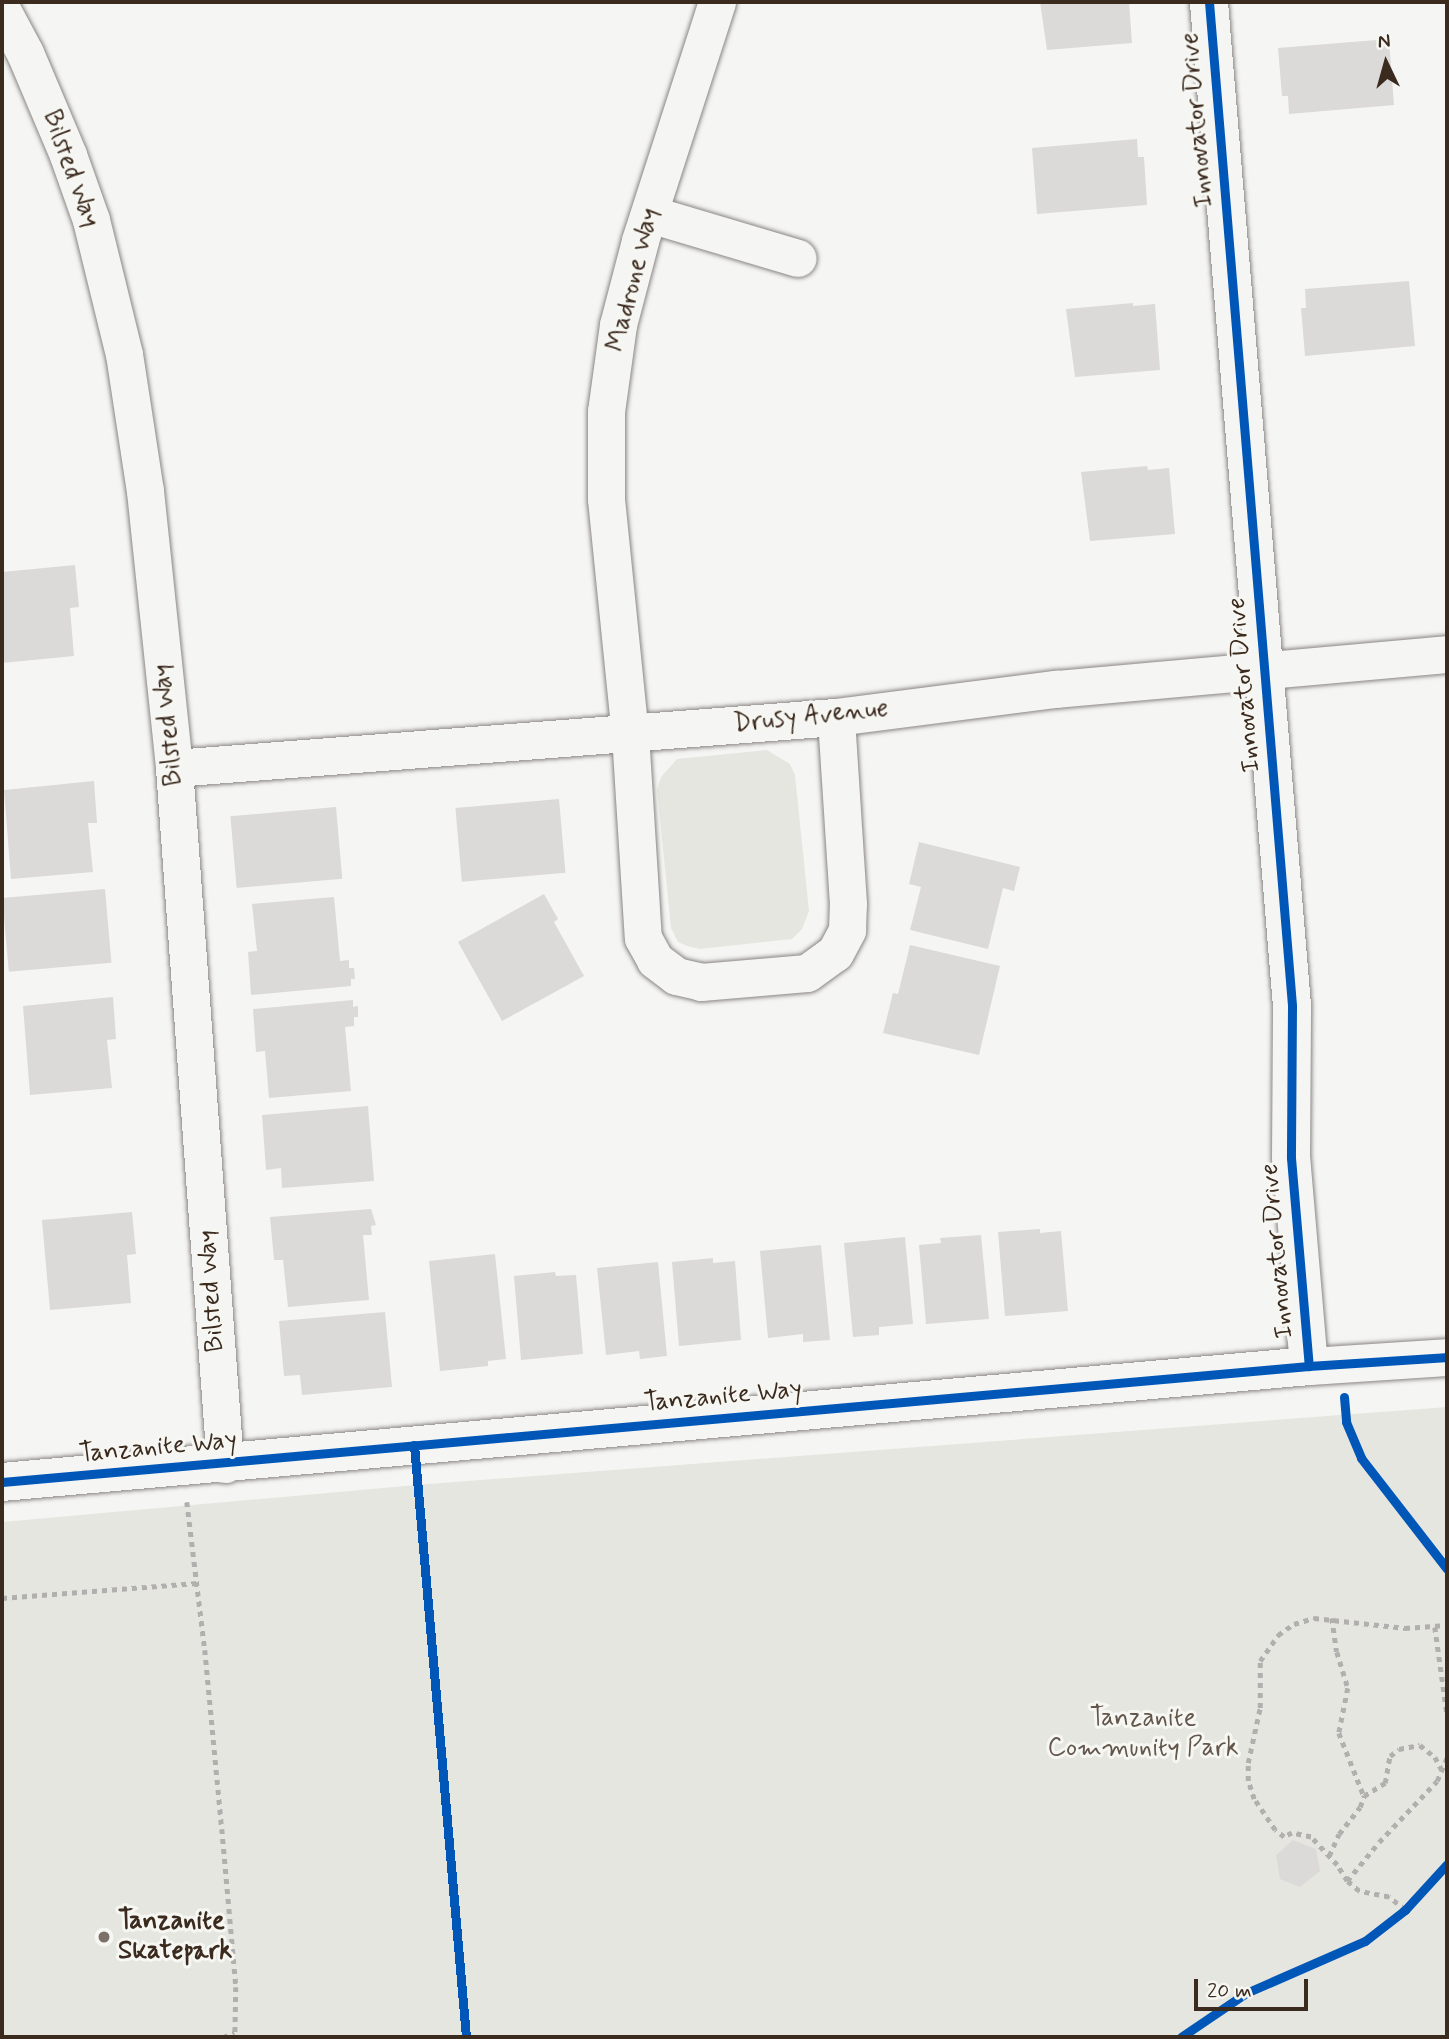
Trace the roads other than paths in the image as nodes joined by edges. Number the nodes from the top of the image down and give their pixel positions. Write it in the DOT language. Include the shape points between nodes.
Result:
graph roads {
  1 [pos="717,2"];
  2 [pos="1209,2"];
  3 [pos="2,10"];
  4 [pos="13,59"];
  5 [pos="650,214"];
  6 [pos="798,258"];
  7 [pos="1447,654"];
  8 [pos="1264,668"];
  9 [pos="836,717"];
  10 [pos="630,734"];
  11 [pos="174,768"];
  12 [pos="1447,1357"];
  13 [pos="1309,1366"];
  14 [pos="225,1464"];
  15 [pos="2,1482"];
  1 -- 5 [label="street, Madrone Way"];
  2 -- 8 [label="street, Innovator Drive"];
  3 -- 4 [label="street, Bilsted Way"];
  4 -- 11 [label="street, Bilsted Way" via="68,155 91,219 124,354 145,491"];
  5 -- 6 [label="street"];
  5 -- 10 [label="street, Madrone Way" via="618,325 606,411 606,499"];
  7 -- 8 [label="street, Drusy Avenue"];
  8 -- 9 [label="street, Drusy Avenue"];
  8 -- 13 [label="street, Innovator Drive" via="1292,1006 1291,1158"];
  9 -- 10 [label="street, Drusy Avenue"];
  9 -- 10 [label="street, Madrone Way" via="847,930 835,953 807,973 701,982 676,976 655,960 643,938"];
  10 -- 11 [label="street, Drusy Avenue"];
  11 -- 14 [label="street, Bilsted Way"];
  12 -- 13 [label="street, Tanzanite Way"];
  13 -- 14 [label="street, Tanzanite Way"];
  14 -- 15 [label="street, Tanzanite Way"];
}
